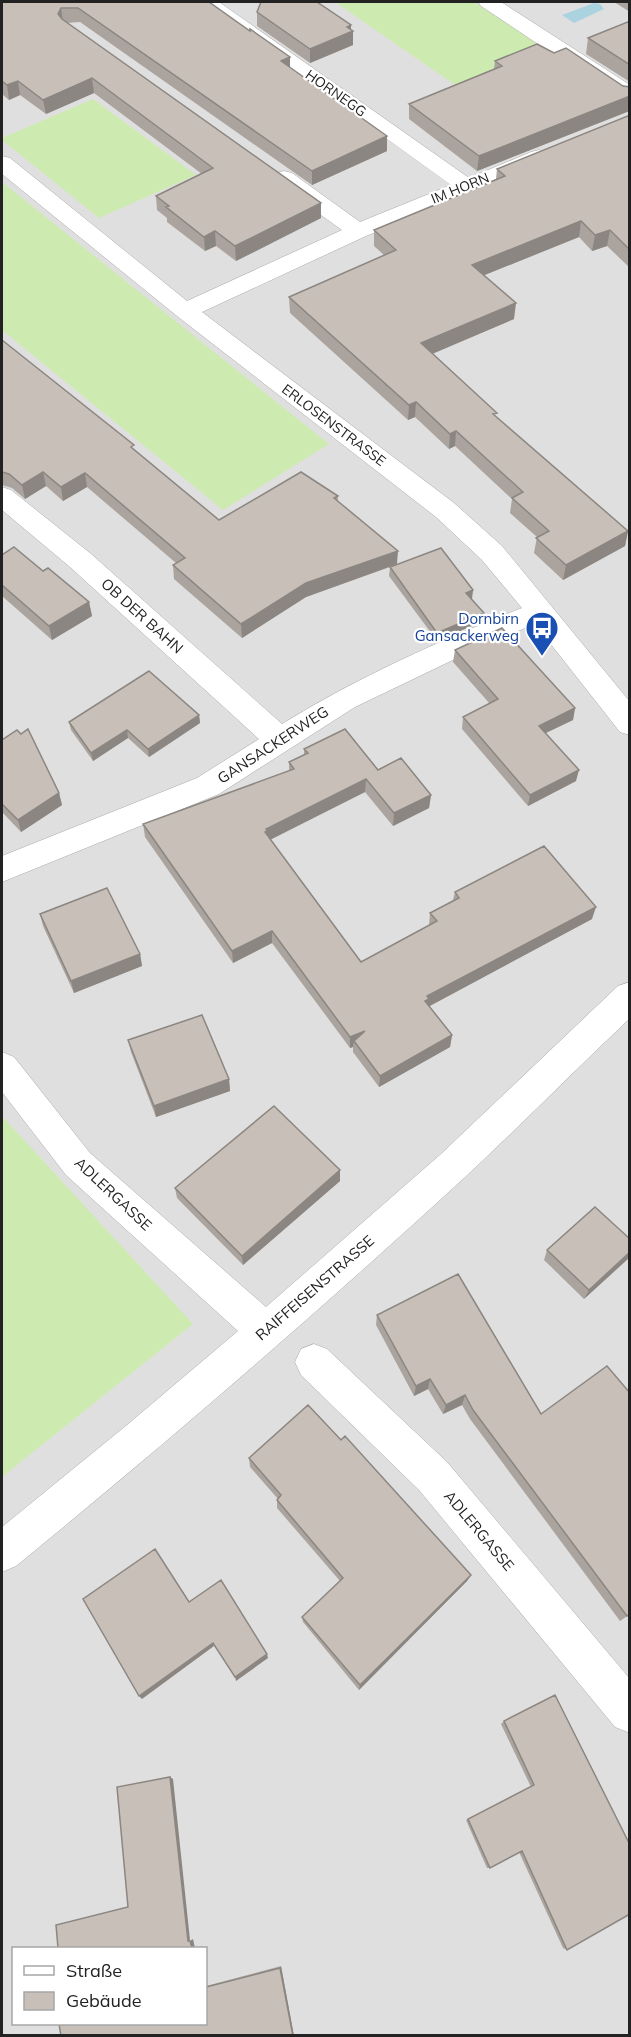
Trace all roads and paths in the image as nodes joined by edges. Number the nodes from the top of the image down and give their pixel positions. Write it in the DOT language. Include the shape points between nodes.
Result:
graph roads {
  1 [pos="207,2"];
  2 [pos="488,2"];
  3 [pos="630,95"];
  4 [pos="564,147"];
  5 [pos="2,163"];
  6 [pos="264,163"];
  7 [pos="465,185"];
  8 [pos="358,231"];
  9 [pos="185,311"];
  10 [pos="2,496"];
  11 [pos="540,611"];
  12 [pos="630,724"];
  13 [pos="279,739"];
  14 [pos="2,869"];
  15 [pos="624,997"];
  16 [pos="2,1067"];
  17 [pos="266,1332"];
  18 [pos="314,1362"];
  19 [pos="2,1552"];
  20 [pos="630,1712"];
  1 -- 7 [label="street, HORNEGG"];
  2 -- 3 [label="street"];
  4 -- 7 [label="street, IM HORN"];
  5 -- 9 [label="street, ERLOSENSTRASSE"];
  6 -- 8 [label="street"];
  7 -- 8 [label="street, IM HORN"];
  8 -- 9 [label="street, IM HORN"];
  9 -- 11 [label="street, ERLOSENSTRASSE" via="445,510 492,553"];
  10 -- 13 [label="street, OB DER BAHN" via="80,560"];
  11 -- 12 [label="street, ERLOSENSTRASSE"];
  11 -- 13 [label="street, GANSACKERWEG" via="345,699"];
  13 -- 14 [label="street, GANSACKERWEG" via="208,786"];
  15 -- 17 [label="street, RAIFFEISENSTRASSE" via="460,1157"];
  16 -- 17 [label="street, ADLERGASSE" via="78,1164"];
  17 -- 19 [label="street, RAIFFEISENSTRASSE"];
  18 -- 20 [label="street, ADLERGASSE" via="433,1476"];
}
